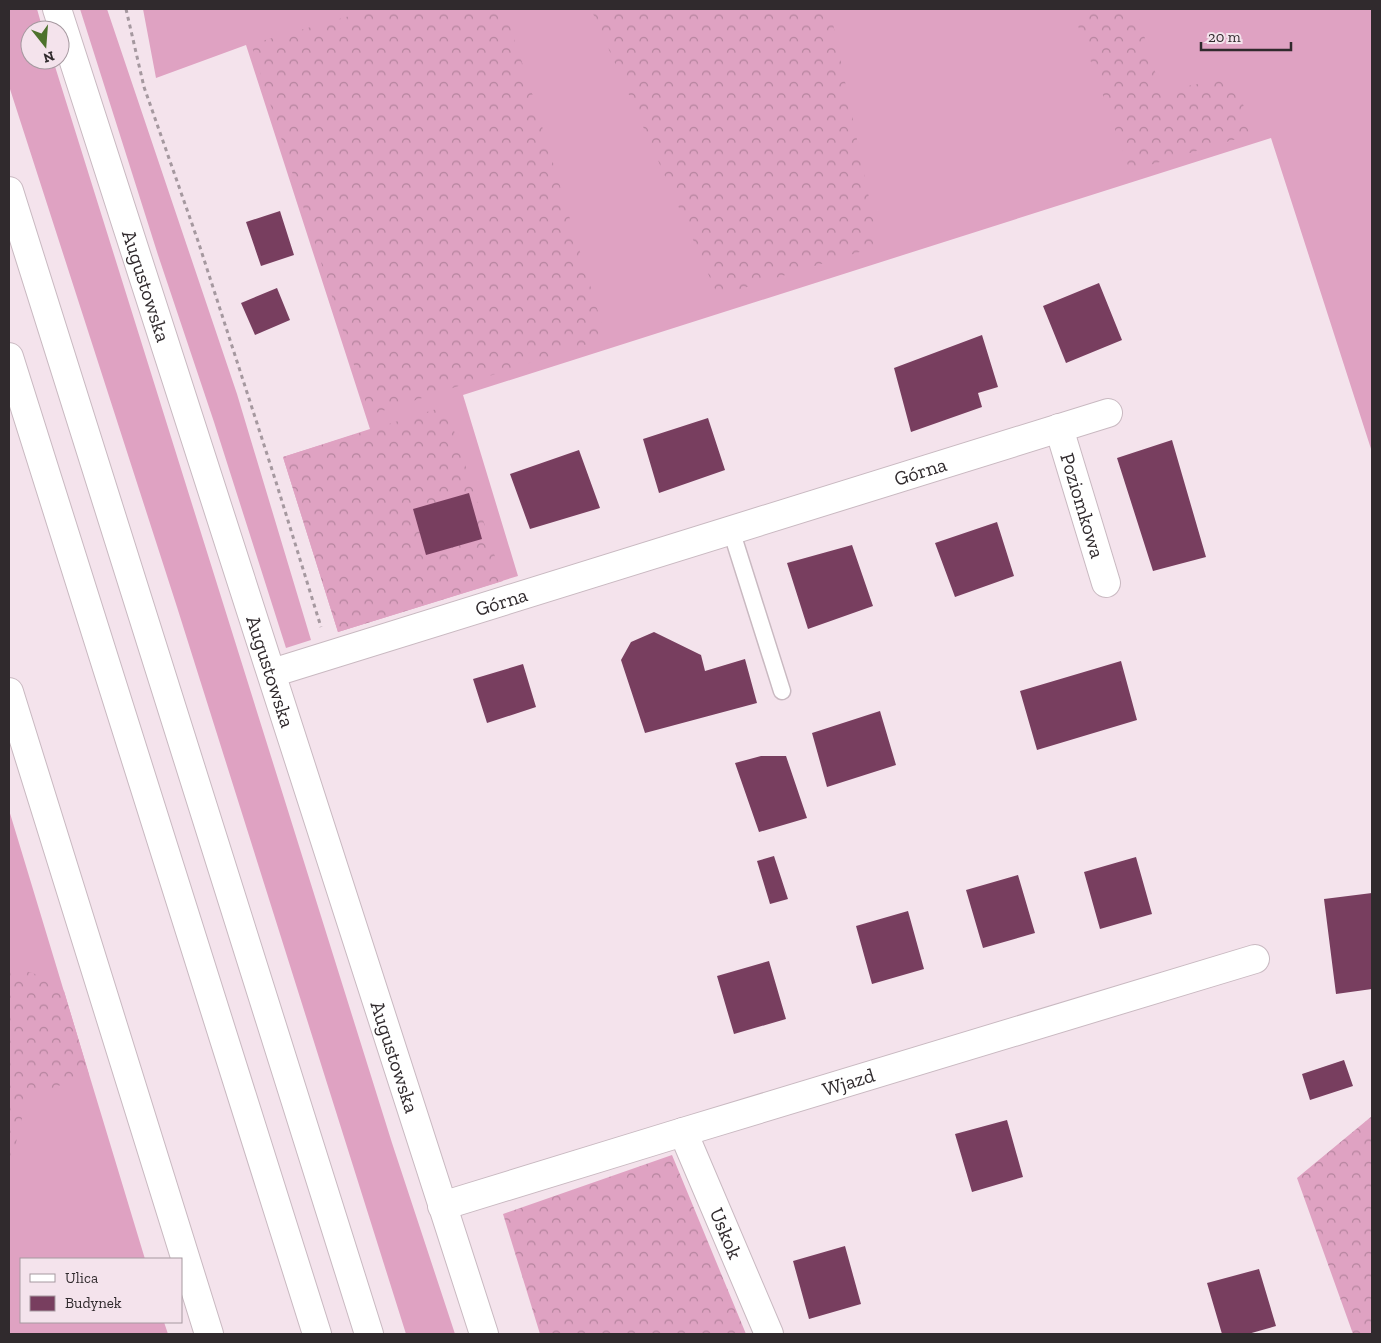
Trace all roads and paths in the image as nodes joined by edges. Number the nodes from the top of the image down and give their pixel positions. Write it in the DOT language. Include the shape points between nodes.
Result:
graph roads {
  1 [pos="57,9"];
  2 [pos="126,9"];
  3 [pos="9,191"];
  4 [pos="9,357"];
  5 [pos="1108,413"];
  6 [pos="1059,428"];
  7 [pos="731,530"];
  8 [pos="1106,583"];
  9 [pos="329,654"];
  10 [pos="272,673"];
  11 [pos="782,691"];
  12 [pos="9,692"];
  13 [pos="1255,960"];
  14 [pos="683,1132"];
  15 [pos="442,1206"];
  16 [pos="209,1334"];
  17 [pos="317,1334"];
  18 [pos="370,1334"];
  19 [pos="484,1334"];
  20 [pos="769,1334"];
  1 -- 10 [label="main road, Augustowska"];
  2 -- 9 [label="path" via="144,87 198,241"];
  3 -- 18 [label="main road"];
  4 -- 17 [label="main road"];
  5 -- 6 [label="main road, Górna"];
  6 -- 7 [label="main road, Górna"];
  6 -- 8 [label="main road, Poziomkowa"];
  7 -- 9 [label="main road, Górna"];
  7 -- 11 [label="lane"];
  9 -- 10 [label="main road, Górna"];
  10 -- 15 [label="main road, Augustowska"];
  12 -- 16 [label="main road"];
  13 -- 14 [label="main road, Wjazd"];
  14 -- 15 [label="main road, Wjazd"];
  14 -- 20 [label="main road, Uskok"];
  15 -- 19 [label="main road, Augustowska"];
}
